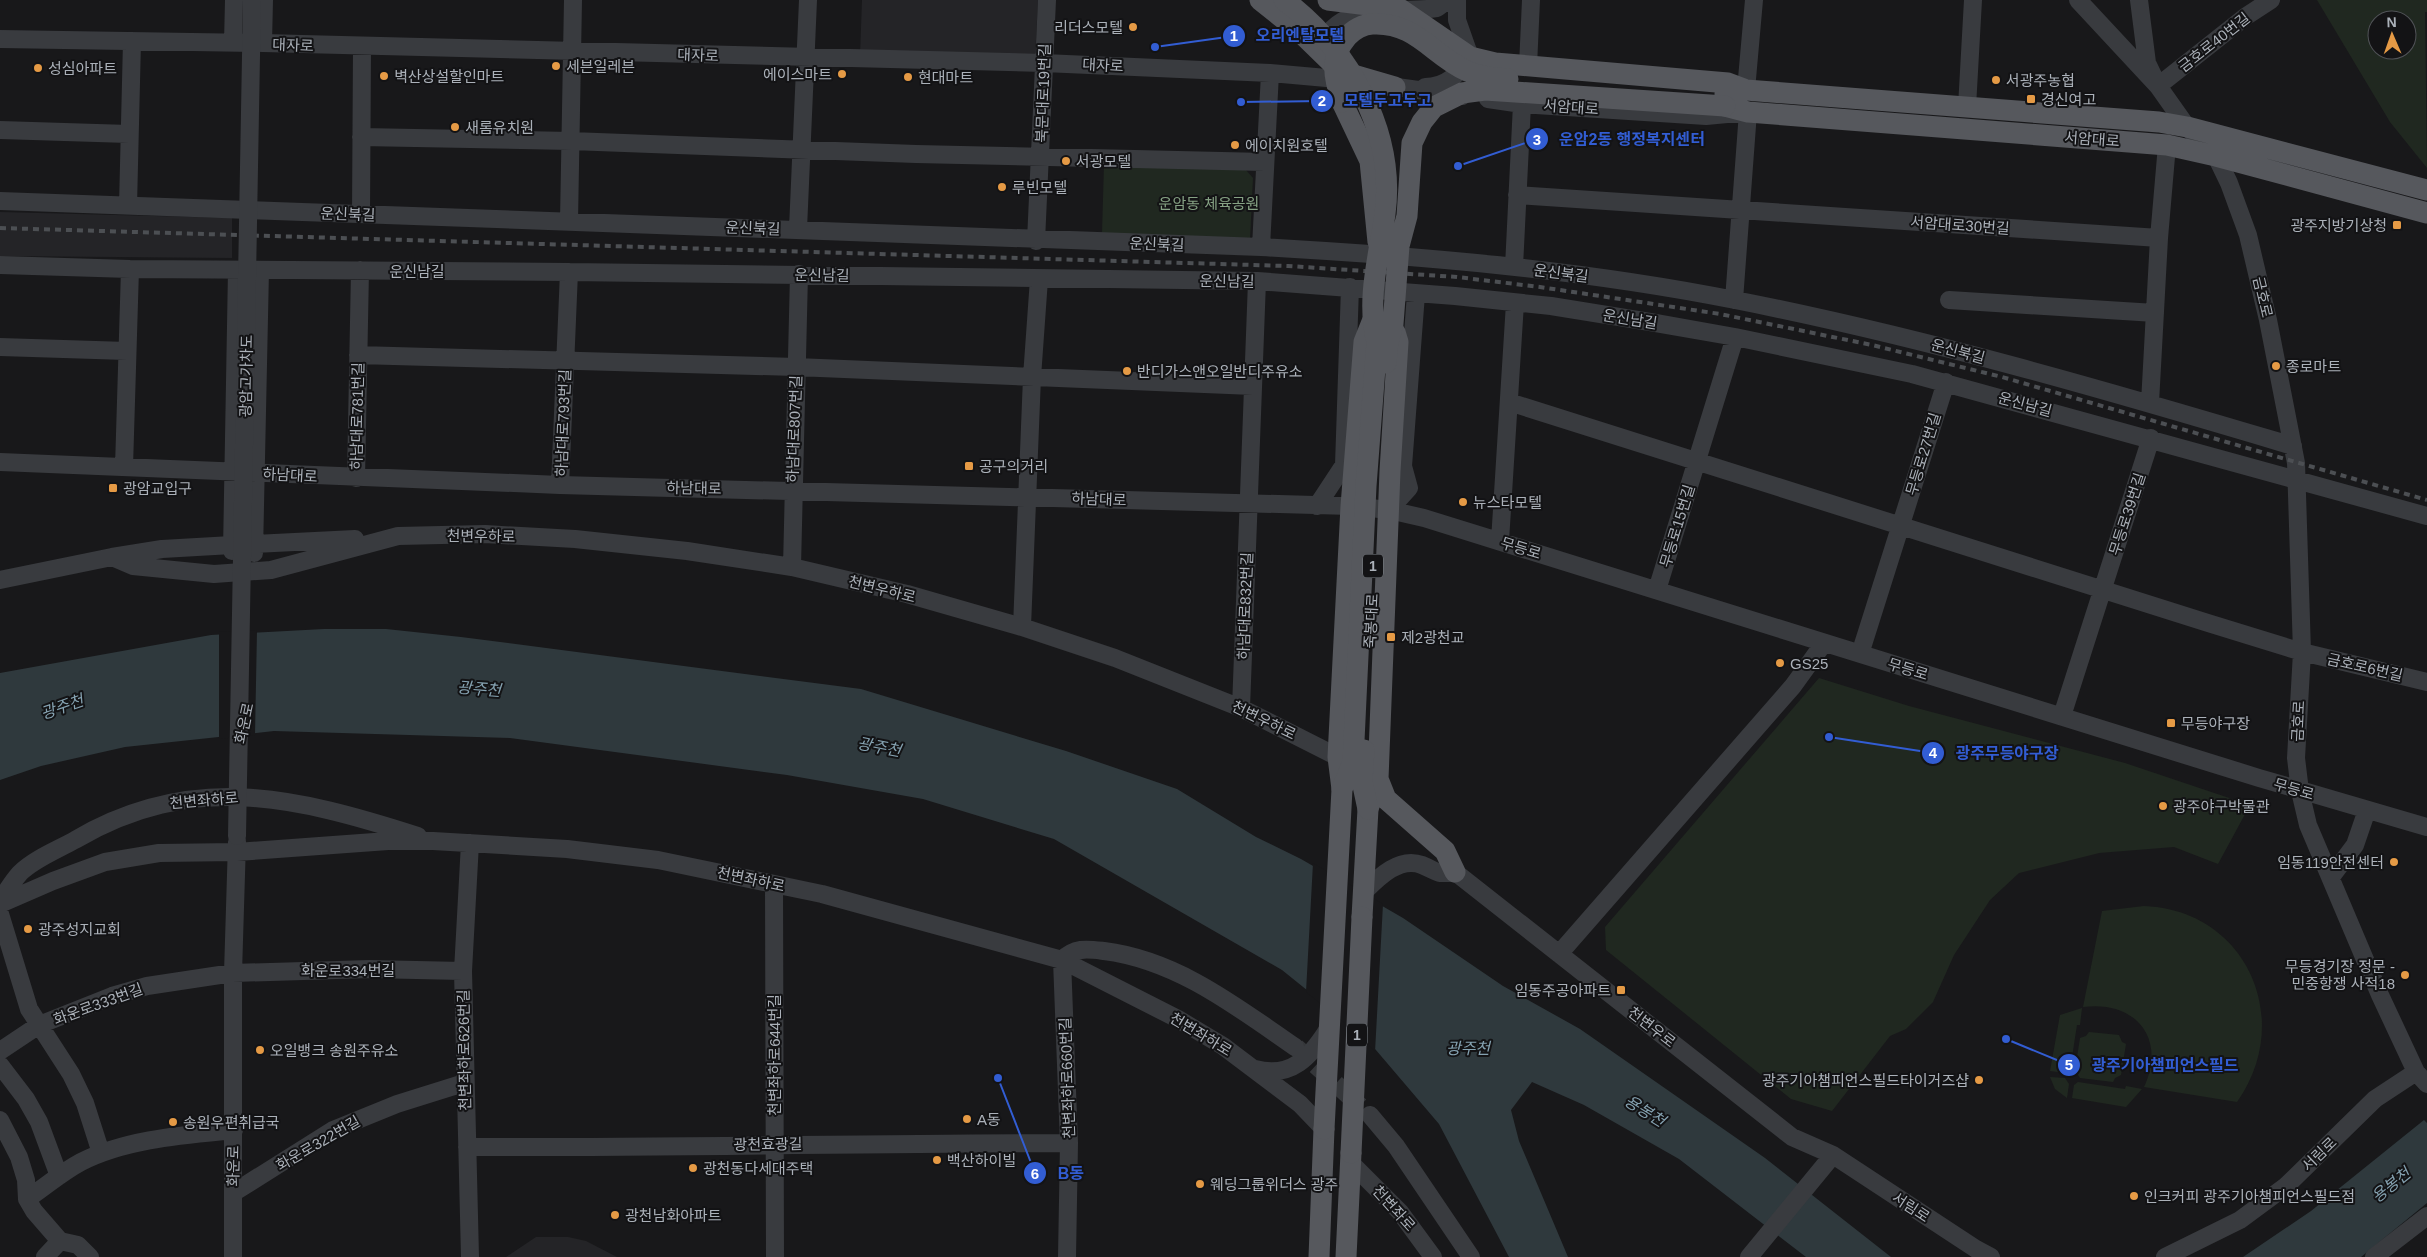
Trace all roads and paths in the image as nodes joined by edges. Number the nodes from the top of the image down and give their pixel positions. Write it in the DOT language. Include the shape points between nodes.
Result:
graph roads {
  1 [pos="234,0"];
  2 [pos="252,0"];
  3 [pos="264,0"];
  4 [pos="573,0"];
  5 [pos="808,0"];
  6 [pos="1047,0"];
  7 [pos="1260,0"];
  8 [pos="1284,0"];
  9 [pos="1301,0"];
  10 [pos="1328,0"];
  11 [pos="1448,0"];
  12 [pos="1457,0"];
  13 [pos="1531,0"];
  14 [pos="1754,0"];
  15 [pos="1974,0"];
  16 [pos="2078,0"];
  17 [pos="2139,0"];
  18 [pos="2271,0"];
  19 [pos="1400,9"];
  20 [pos="0,40"];
  21 [pos="132,41"];
  22 [pos="233,43"];
  23 [pos="263,43"];
  24 [pos="362,47"];
  25 [pos="571,50"];
  26 [pos="1318,52"];
  27 [pos="1470,57"];
  28 [pos="806,58"];
  29 [pos="1044,62"];
  30 [pos="1528,66"];
  31 [pos="1270,73"];
  32 [pos="1320,76"];
  33 [pos="2158,86"];
  34 [pos="1395,87"];
  35 [pos="1746,90"];
  36 [pos="1725,100"];
  37 [pos="1522,104"];
  38 [pos="1966,107"];
  39 [pos="1748,112"];
  40 [pos="2187,127"];
  41 [pos="0,130"];
  42 [pos="129,134"];
  43 [pos="361,137"];
  44 [pos="571,141"];
  45 [pos="2167,145"];
  46 [pos="802,150"];
  47 [pos="2216,156"];
  48 [pos="1040,157"];
  49 [pos="1265,162"];
  50 [pos="2427,190"];
  51 [pos="1517,195"];
  52 [pos="0,202"];
  53 [pos="128,206"];
  54 [pos="1741,209"];
  55 [pos="2427,213"];
  56 [pos="360,214"];
  57 [pos="569,221"];
  58 [pos="798,230"];
  59 [pos="2159,238"];
  60 [pos="1036,241"];
  61 [pos="1389,245"];
  62 [pos="1261,247"];
  63 [pos="0,265"];
  64 [pos="1514,267"];
  65 [pos="130,269"];
  66 [pos="237,270"];
  67 [pos="260,270"];
  68 [pos="360,270"];
  69 [pos="569,272"];
  70 [pos="799,274"];
  71 [pos="1038,279"];
  72 [pos="1257,281"];
  73 [pos="1350,287"];
  74 [pos="1416,294"];
  75 [pos="1734,300"];
  76 [pos="1949,300"];
  77 [pos="1515,303"];
  78 [pos="2155,313"];
  79 [pos="1382,323"];
  80 [pos="1735,337"];
  81 [pos="0,347"];
  82 [pos="127,350"];
  83 [pos="358,355"];
  84 [pos="466,356"];
  85 [pos="565,360"];
  86 [pos="685,365"];
  87 [pos="796,367"];
  88 [pos="1032,377"];
  89 [pos="1946,382"];
  90 [pos="1253,386"];
  91 [pos="1509,402"];
  92 [pos="2150,403"];
  93 [pos="2151,438"];
  94 [pos="2293,446"];
  95 [pos="0,462"];
  96 [pos="1696,462"];
  97 [pos="124,467"];
  98 [pos="233,472"];
  99 [pos="255,473"];
  100 [pos="356,478"];
  101 [pos="2297,481"];
  102 [pos="560,485"];
  103 [pos="792,490"];
  104 [pos="1026,497"];
  105 [pos="1249,505"];
  106 [pos="1317,506"];
  107 [pos="1351,506"];
  108 [pos="1389,510"];
  109 [pos="2427,516"];
  110 [pos="1901,526"];
  111 [pos="398,536"];
  112 [pos="1500,541"];
  113 [pos="232,548"];
  114 [pos="254,549"];
  115 [pos="112,557"];
  116 [pos="792,568"];
  117 [pos="0,580"];
  118 [pos="1657,590"];
  119 [pos="2102,590"];
  120 [pos="1022,627"];
  121 [pos="1824,643"];
  122 [pos="2302,652"];
  123 [pos="1860,654"];
  124 [pos="2427,682"];
  125 [pos="1241,708"];
  126 [pos="2062,716"];
  127 [pos="238,752"];
  128 [pos="1338,757"];
  129 [pos="1378,779"];
  130 [pos="1342,789"];
  131 [pos="2300,791"];
  132 [pos="1368,809"];
  133 [pos="2366,810"];
  134 [pos="2427,827"];
  135 [pos="433,841"];
  136 [pos="470,843"];
  137 [pos="237,844"];
  138 [pos="1455,872"];
  139 [pos="2331,877"];
  140 [pos="774,884"];
  141 [pos="1364,892"];
  142 [pos="0,902"];
  143 [pos="0,914"];
  144 [pos="1559,954"];
  145 [pos="1062,960"];
  146 [pos="463,971"];
  147 [pos="233,973"];
  148 [pos="39,1025"];
  149 [pos="1328,1028"];
  150 [pos="1295,1047"];
  151 [pos="0,1051"];
  152 [pos="0,1066"];
  153 [pos="1255,1069"];
  154 [pos="2421,1077"];
  155 [pos="464,1083"];
  156 [pos="1370,1115"];
  157 [pos="0,1120"];
  158 [pos="1324,1129"];
  159 [pos="234,1130"];
  160 [pos="1069,1143"];
  161 [pos="774,1144"];
  162 [pos="467,1147"];
  163 [pos="101,1153"];
  164 [pos="1834,1155"];
  165 [pos="1351,1158"];
  166 [pos="59,1176"];
  167 [pos="233,1193"];
  168 [pos="27,1199"];
  169 [pos="2427,1216"];
  170 [pos="60,1241"];
  171 [pos="45,1257"];
  172 [pos="90,1257"];
  173 [pos="233,1257"];
  174 [pos="470,1257"];
  175 [pos="775,1257"];
  176 [pos="1067,1257"];
  177 [pos="1319,1257"];
  178 [pos="1346,1257"];
  179 [pos="1433,1257"];
  180 [pos="1471,1257"];
  181 [pos="1749,1257"];
  182 [pos="1991,1257"];
  183 [pos="2165,1257"];
  184 [pos="2374,1257"];
  1 -- 22 [label="street"];
  2 -- 127 [label="street, 광암고가차도, bridge"];
  3 -- 23 [label="street"];
  4 -- 25 [label="street"];
  5 -- 28 [label="street"];
  6 -- 29 [label="street, 북문대로19번길"];
  7 -- 26 [label="main road" via="1300,32"];
  8 -- 61 [label="main road, 1, bridge" via="1322,33 1340,54 1372,118 1385,173"];
  9 -- 61 [label="main road, 1, bridge" via="1347,45 1376,98 1389,133 1397,177 1396,216"];
  10 -- 19 [label="main road"];
  11 -- 19 [label="street" via="1437,8"];
  12 -- 27 [label="street" via="1457,20"];
  13 -- 30 [label="street"];
  14 -- 35 [label="street"];
  15 -- 38 [label="street"];
  16 -- 33 [label="street, 금호로"];
  17 -- 33 [label="street" via="2147,63"];
  18 -- 33 [label="street, 금호로40번길"];
  19 -- 26 [label="street" via="1354,14 1339,20 1325,34"];
  19 -- 27 [label="main road"];
  20 -- 21 [label="street, 대자로"];
  21 -- 22 [label="street, 대자로"];
  21 -- 42 [label="street"];
  22 -- 23 [label="street, 대자로"];
  23 -- 24 [label="street, 대자로"];
  24 -- 25 [label="street, 대자로"];
  24 -- 43 [label="street"];
  25 -- 28 [label="street, 대자로"];
  25 -- 44 [label="street"];
  26 -- 32 [label="street"];
  26 -- 34 [label="main road" via="1340,71"];
  27 -- 30 [label="main road"];
  27 -- 34 [label="street" via="1457,76 1437,87"];
  28 -- 29 [label="street, 대자로"];
  28 -- 46 [label="street"];
  29 -- 31 [label="street, 대자로"];
  29 -- 48 [label="street, 북문대로19번길"];
  30 -- 35 [label="main road" via="1728,83"];
  31 -- 32 [label="street, 대자로"];
  31 -- 49 [label="street"];
  32 -- 34 [label="street, 대자로"];
  33 -- 40 [label="street, 금호로"];
  34 -- 37 [label="street, 서암대로"];
  35 -- 36 [label="main road, 서암대로"];
  35 -- 38 [label="main road, 서암대로"];
  36 -- 39 [label="main road, 서암대로"];
  36 -- 61 [label="main road, bridge" via="1485,90 1448,98 1434,107 1412,142 1406,216"];
  36 -- 61 [label="main road, bridge" via="1489,78 1466,71 1410,32 1390,23 1368,24 1352,32 1339,47 1333,74 1342,102 1370,162"];
  37 -- 39 [label="street, 서암대로" via="1706,116"];
  37 -- 51 [label="street"];
  38 -- 40 [label="main road, 서암대로"];
  39 -- 45 [label="main road, 서암대로"];
  39 -- 54 [label="street"];
  40 -- 47 [label="street, 금호로"];
  40 -- 50 [label="main road, 서암대로"];
  41 -- 42 [label="street"];
  42 -- 53 [label="street"];
  43 -- 44 [label="street, 북문대로19번길"];
  43 -- 56 [label="street"];
  44 -- 46 [label="street, 북문대로19번길"];
  44 -- 57 [label="street"];
  45 -- 47 [label="main road, 서암대로"];
  45 -- 59 [label="street"];
  46 -- 48 [label="street, 북문대로19번길"];
  46 -- 58 [label="street"];
  47 -- 55 [label="main road, 서암대로"];
  47 -- 94 [label="street, 금호로" via="2229,183 2254,258"];
  48 -- 49 [label="street, 북문대로19번길"];
  48 -- 60 [label="street, 북문대로19번길"];
  49 -- 62 [label="street"];
  51 -- 54 [label="street, 서암대로30번길"];
  51 -- 64 [label="street"];
  52 -- 53 [label="street, 운신북길"];
  53 -- 56 [label="street, 운신북길"];
  54 -- 59 [label="street, 서암대로30번길"];
  54 -- 75 [label="street"];
  56 -- 57 [label="street, 운신북길"];
  57 -- 58 [label="street, 운신북길"];
  58 -- 60 [label="street, 운신북길"];
  59 -- 78 [label="street"];
  60 -- 62 [label="street, 운신북길"];
  61 -- 79 [label="main road, 1, bridge"];
  62 -- 64 [label="street, 운신북길"];
  63 -- 65 [label="street, 운신남길"];
  64 -- 75 [label="street, 운신북길"];
  65 -- 66 [label="street, 운신남길"];
  65 -- 82 [label="street"];
  66 -- 67 [label="street, 운신남길"];
  66 -- 98 [label="street, 화운로"];
  67 -- 68 [label="street, 운신남길"];
  67 -- 99 [label="street, 화운로"];
  68 -- 69 [label="street, 운신남길"];
  68 -- 83 [label="street, 하남대로781번길"];
  69 -- 70 [label="street, 운신남길"];
  69 -- 85 [label="street, 하남대로793번길"];
  70 -- 71 [label="street, 운신남길"];
  70 -- 87 [label="street, 하남대로807번길"];
  71 -- 72 [label="street, 운신남길"];
  71 -- 88 [label="street"];
  72 -- 73 [label="street, 운신남길"];
  72 -- 90 [label="street, 하남대로832번길"];
  73 -- 74 [label="street, 운신남길"];
  73 -- 106 [label="street" via="1344,465"];
  74 -- 77 [label="street, 운신남길"];
  74 -- 108 [label="street" via="1403,466 1409,488"];
  75 -- 92 [label="street, 운신북길" via="1945,347"];
  76 -- 78 [label="street"];
  77 -- 80 [label="street, 운신남길" via="1551,306"];
  77 -- 91 [label="street"];
  78 -- 92 [label="street"];
  79 -- 107 [label="main road" via="1364,342"];
  79 -- 108 [label="main road" via="1398,342"];
  79 -- 130 [label="main road, 죽봉대로 / 1, bridge" via="1376,342 1366,486 1353,762"];
  79 -- 132 [label="main road, 죽봉대로 / 1, bridge" via="1388,342 1362,782"];
  80 -- 89 [label="street, 운신남길"];
  80 -- 96 [label="street, 무등로15번길"];
  81 -- 82 [label="street"];
  82 -- 97 [label="street"];
  83 -- 84 [label="street, 하남대로781번길"];
  83 -- 100 [label="street, 하남대로781번길"];
  84 -- 85 [label="street, 하남대로793번길"];
  85 -- 86 [label="street, 하남대로793번길"];
  85 -- 102 [label="street, 하남대로793번길"];
  86 -- 87 [label="street, 하남대로807번길"];
  87 -- 88 [label="street, 하남대로807번길"];
  87 -- 103 [label="street, 하남대로807번길"];
  88 -- 90 [label="street, 하남대로807번길"];
  88 -- 104 [label="street"];
  89 -- 93 [label="street, 운신남길"];
  89 -- 110 [label="street, 무등로27번길"];
  90 -- 105 [label="street, 하남대로832번길"];
  91 -- 96 [label="street"];
  91 -- 112 [label="street"];
  92 -- 94 [label="street, 운신북길"];
  93 -- 101 [label="street, 운신남길"];
  93 -- 119 [label="street, 무등로39번길"];
  94 -- 101 [label="street, 금호로"];
  95 -- 97 [label="street, 하남대로"];
  96 -- 110 [label="street"];
  96 -- 118 [label="street, 무등로15번길"];
  97 -- 98 [label="street, 하남대로"];
  98 -- 99 [label="street, 하남대로"];
  98 -- 113 [label="street, 화운로"];
  99 -- 100 [label="street, 하남대로"];
  99 -- 114 [label="street, 화운로"];
  100 -- 102 [label="street, 하남대로"];
  101 -- 109 [label="street, 운신남길"];
  101 -- 122 [label="street, 금호로"];
  102 -- 103 [label="street, 하남대로"];
  103 -- 104 [label="street, 하남대로"];
  103 -- 116 [label="street, 하남대로807번길"];
  104 -- 105 [label="street, 하남대로"];
  104 -- 120 [label="street"];
  105 -- 106 [label="street, 하남대로"];
  105 -- 125 [label="street, 하남대로832번길"];
  106 -- 107 [label="street, 하남대로"];
  107 -- 108 [label="street, 하남대로"];
  107 -- 128 [label="main road"];
  108 -- 112 [label="street, 무등로"];
  108 -- 129 [label="main road"];
  110 -- 119 [label="street"];
  110 -- 123 [label="street, 무등로27번길"];
  111 -- 114 [label="street, 천변우하로"];
  111 -- 115 [label="street, 천변우하로" via="271,570 214,574 133,566"];
  111 -- 116 [label="street, 천변우하로" via="485,534 575,540 687,551"];
  112 -- 118 [label="street, 무등로"];
  113 -- 115 [label="street" via="162,549"];
  113 -- 127 [label="street, 화운로, bridge" via="228,694"];
  114 -- 127 [label="street, 화운로, bridge" via="252,688"];
  115 -- 117 [label="street"];
  116 -- 120 [label="street, 천변우하로" via="907,594"];
  118 -- 121 [label="street, 무등로"];
  119 -- 122 [label="street"];
  119 -- 126 [label="street, 무등로39번길"];
  120 -- 125 [label="street, 천변우하로" via="1115,658"];
  121 -- 123 [label="street, 무등로"];
  121 -- 144 [label="street" via="1793,686"];
  122 -- 124 [label="street, 금호로6번길"];
  122 -- 131 [label="street, 금호로" via="2296,758"];
  123 -- 126 [label="street, 무등로"];
  125 -- 128 [label="street, 천변우하로"];
  126 -- 131 [label="street, 무등로"];
  127 -- 137 [label="street, 화운로, bridge"];
  128 -- 130 [label="main road"];
  129 -- 132 [label="main road"];
  129 -- 138 [label="main road" via="1386,799 1444,851"];
  130 -- 149 [label="main road, 1, bridge"];
  131 -- 133 [label="street, 무등로"];
  131 -- 139 [label="street, 서림로" via="2308,825"];
  132 -- 141 [label="main road, 죽봉대로 / 1"];
  133 -- 134 [label="street, 무등로"];
  133 -- 139 [label="street" via="2355,845"];
  135 -- 136 [label="street, 천변좌하로"];
  135 -- 137 [label="street, 천변좌하로"];
  135 -- 142 [label="street, 천변좌하로" via="361,818 297,803 250,797 182,800 138,810 92,829 21,872"];
  136 -- 140 [label="street, 천변좌하로" via="568,849 658,860"];
  136 -- 146 [label="street, 천변좌하로626번길"];
  137 -- 142 [label="street, 천변좌하로" via="105,862"];
  137 -- 147 [label="street, 화운로"];
  138 -- 141 [label="street" via="1438,874 1420,864 1399,865 1383,873"];
  138 -- 144 [label="street, 천변우로"];
  139 -- 154 [label="street, 서림로" via="2380,995"];
  140 -- 145 [label="street, 천변좌하로" via="822,894"];
  140 -- 161 [label="street, 천변좌하로644번길"];
  141 -- 165 [label="main road, 죽봉대로 / 1, bridge"];
  143 -- 148 [label="street" via="29,1009"];
  144 -- 164 [label="street, 천변우로" via="1792,1137"];
  145 -- 150 [label="street" via="1070,952 1088,949 1132,957 1168,969 1223,998"];
  145 -- 153 [label="street, 천변좌하로" via="1178,1019"];
  145 -- 160 [label="street, 천변좌하로660번길"];
  146 -- 147 [label="street, 화운로334번길" via="370,969"];
  146 -- 155 [label="street, 천변좌하로626번길"];
  147 -- 148 [label="street, 화운로333번길" via="147,986"];
  147 -- 159 [label="street, 화운로"];
  148 -- 151 [label="street, 화운로333번길"];
  148 -- 163 [label="street" via="85,1102"];
  149 -- 153 [label="street" via="1312,1054 1301,1063 1266,1072"];
  149 -- 158 [label="main road, 1, bridge"];
  152 -- 166 [label="street" via="39,1122"];
  153 -- 158 [label="street, 천변좌하로" via="1300,1104"];
  154 -- 183 [label="street, 서림로" via="2375,1099 2286,1186 2256,1209 2228,1227"];
  155 -- 162 [label="street, 천변좌하로626번길"];
  155 -- 167 [label="street, 화운로322번길" via="397,1104 333,1130"];
  156 -- 180 [label="street" via="1396,1146"];
  157 -- 168 [label="street" via="19,1157 26,1180"];
  158 -- 177 [label="main road, 1"];
  159 -- 163 [label="street" via="170,1138"];
  159 -- 167 [label="street, 화운로"];
  160 -- 161 [label="street, 광천효광길"];
  160 -- 176 [label="street, 천변좌하로660번길"];
  161 -- 162 [label="street, 광천효광길" via="639,1148"];
  161 -- 175 [label="street, 천변좌하로644번길"];
  162 -- 174 [label="street, 천변좌하로626번길"];
  163 -- 166 [label="street"];
  164 -- 181 [label="street"];
  164 -- 182 [label="street, 서림로"];
  165 -- 178 [label="main road, 1"];
  165 -- 179 [label="street, 천변좌로" via="1400,1212"];
  166 -- 168 [label="street"];
  167 -- 173 [label="street, 화운로"];
  168 -- 170 [label="street"];
  169 -- 184 [label="street"];
  170 -- 171 [label="street"];
  170 -- 172 [label="street" via="78,1245"];
}
